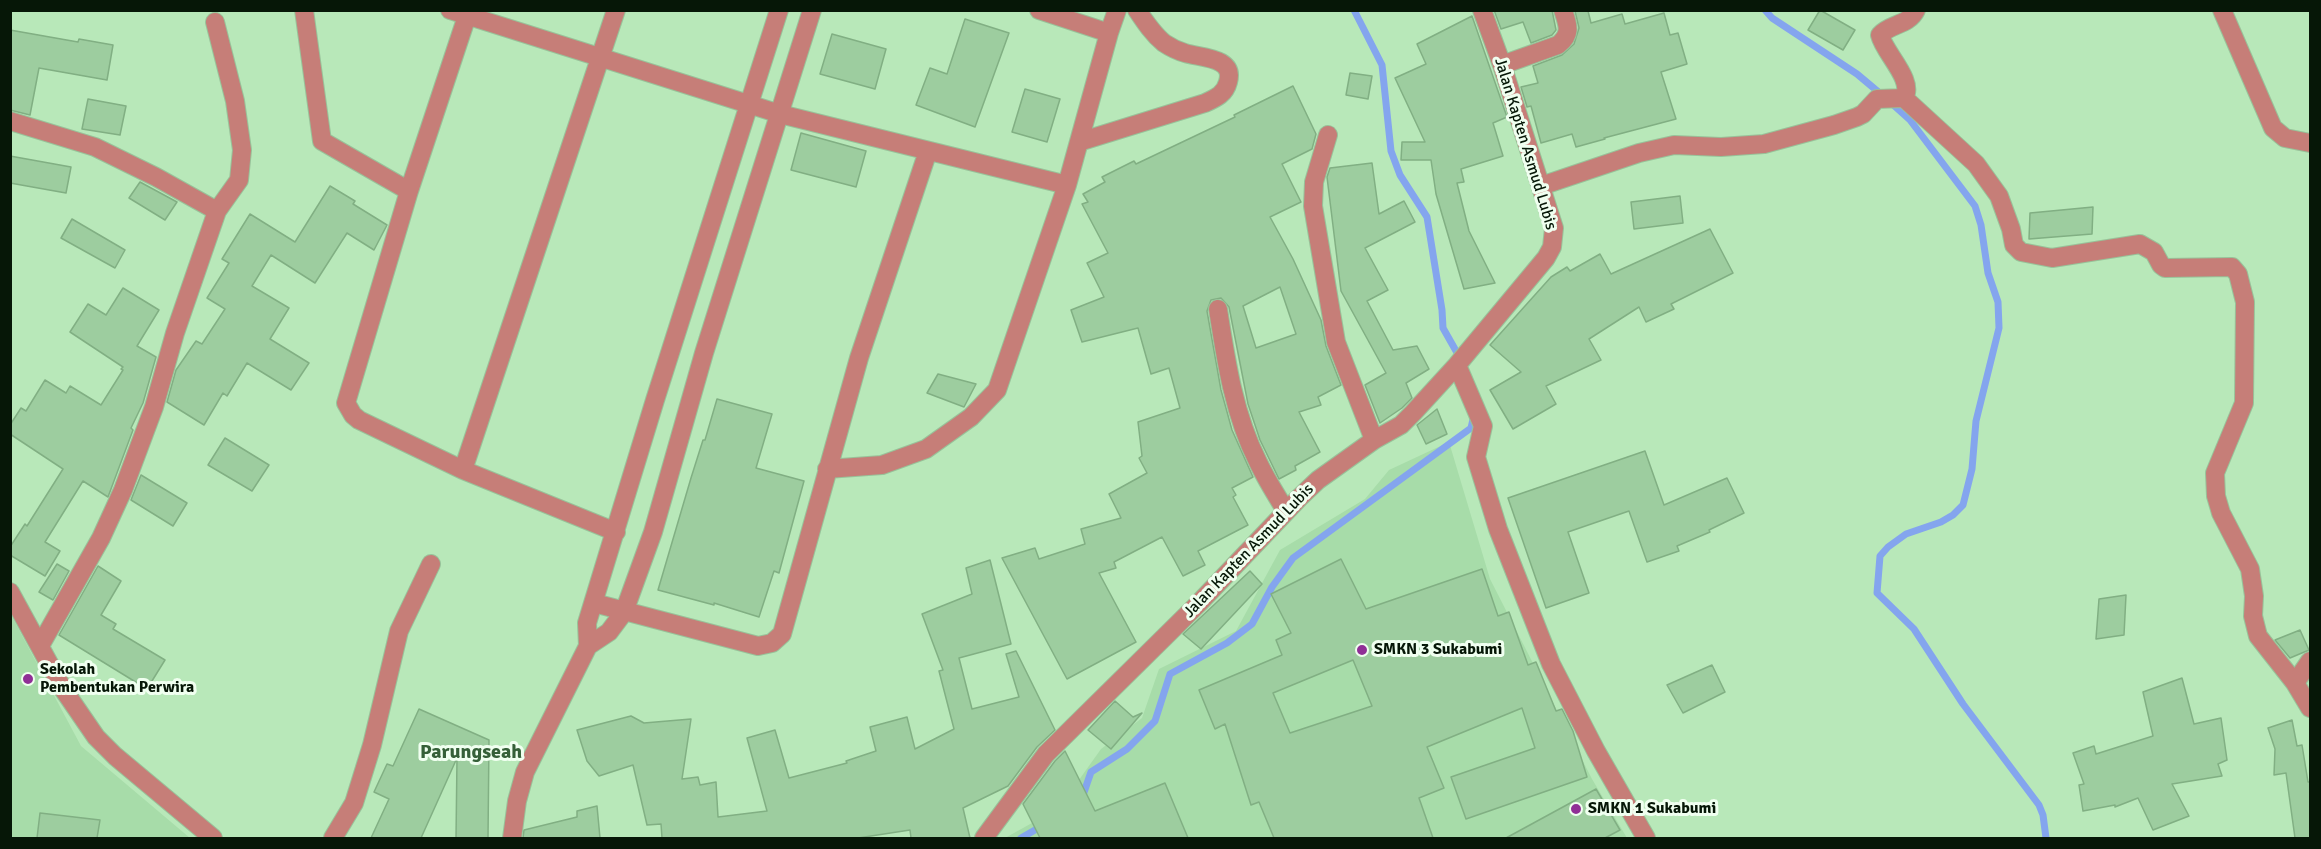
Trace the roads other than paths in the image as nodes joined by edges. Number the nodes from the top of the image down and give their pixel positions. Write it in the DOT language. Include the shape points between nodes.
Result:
graph roads {
  1 [pos="304,10"];
  2 [pos="616,10"];
  3 [pos="778,10"];
  4 [pos="812,10"];
  5 [pos="1039,10"];
  6 [pos="1117,10"];
  7 [pos="1137,10"];
  8 [pos="1482,10"];
  9 [pos="1563,10"];
  10 [pos="1916,10"];
  11 [pos="2222,10"];
  12 [pos="459,13"];
  13 [pos="215,22"];
  14 [pos="1108,33"];
  15 [pos="601,58"];
  16 [pos="1502,65"];
  17 [pos="1904,98"];
  18 [pos="748,104"];
  19 [pos="780,114"];
  20 [pos="10,121"];
  21 [pos="1328,135"];
  22 [pos="1079,142"];
  23 [pos="2310,143"];
  24 [pos="928,152"];
  25 [pos="1067,185"];
  26 [pos="1541,186"];
  27 [pos="409,191"];
  28 [pos="217,211"];
  29 [pos="703,244"];
  30 [pos="736,254"];
  31 [pos="1218,309"];
  32 [pos="1456,365"];
  33 [pos="1374,440"];
  34 [pos="827,469"];
  35 [pos="463,470"];
  36 [pos="1286,511"];
  37 [pos="616,532"];
  38 [pos="431,564"];
  39 [pos="10,592"];
  40 [pos="594,603"];
  41 [pos="624,612"];
  42 [pos="41,644"];
  43 [pos="588,646"];
  44 [pos="2310,661"];
  45 [pos="2295,683"];
  46 [pos="2310,708"];
  47 [pos="213,838"];
  48 [pos="333,838"];
  49 [pos="512,838"];
  50 [pos="984,838"];
  51 [pos="1646,838"];
  1 -- 27 [label="street" via="322,141"];
  2 -- 15 [label="street"];
  3 -- 18 [label="street"];
  4 -- 19 [label="street"];
  5 -- 14 [label="street"];
  6 -- 14 [label="street"];
  7 -- 22 [label="street" via="1164,43 1219,60 1226,66 1230,74 1226,89 1205,103"];
  8 -- 16 [label="street, Jalan Kapten Asmud Lubis"];
  9 -- 16 [label="street" via="1569,27 1565,40"];
  10 -- 17 [label="street" via="1906,22 1880,35 1900,69 1907,93"];
  11 -- 23 [label="street" via="2273,128 2285,138"];
  12 -- 15 [label="street"];
  12 -- 27 [label="street"];
  13 -- 28 [label="street" via="235,101 242,150 239,180"];
  14 -- 22 [label="street"];
  15 -- 18 [label="street"];
  15 -- 35 [label="street"];
  16 -- 26 [label="street, Jalan Kapten Asmud Lubis"];
  17 -- 26 [label="street" via="1877,99 1857,117 1764,144 1674,145"];
  17 -- 45 [label="street" via="1976,164 1999,196 2014,245 2021,252 2052,258 2140,244 2154,252 2165,267 2225,266 2238,274 2245,302 2244,402 2215,473 2216,496 2250,569 2258,636"];
  18 -- 19 [label="street"];
  18 -- 29 [label="street"];
  19 -- 24 [label="street"];
  19 -- 30 [label="street"];
  20 -- 28 [label="street" via="94,147"];
  21 -- 33 [label="street" via="1314,182 1313,206 1336,342"];
  22 -- 25 [label="street"];
  24 -- 25 [label="street"];
  24 -- 34 [label="street" via="859,358"];
  25 -- 34 [label="street" via="997,390 971,417 926,449 882,465"];
  26 -- 32 [label="street, Jalan Kapten Asmud Lubis" via="1554,228 1552,247"];
  27 -- 35 [label="street" via="346,403 358,420"];
  28 -- 42 [label="street" via="137,456 101,538"];
  29 -- 30 [label="street"];
  29 -- 37 [label="street"];
  30 -- 41 [label="street" via="653,532"];
  31 -- 36 [label="street" via="1241,420 1257,461"];
  32 -- 33 [label="street, Jalan Kapten Asmud Lubis" via="1401,425"];
  32 -- 51 [label="street" via="1483,426 1476,457 1497,529 1551,664"];
  33 -- 36 [label="street, Jalan Kapten Asmud Lubis" via="1318,480"];
  34 -- 41 [label="street" via="782,634 777,640 758,646"];
  35 -- 37 [label="street"];
  36 -- 50 [label="street, Jalan Kapten Asmud Lubis" via="1046,754"];
  37 -- 40 [label="street"];
  38 -- 48 [label="street" via="399,631 354,803"];
  39 -- 42 [label="street"];
  40 -- 41 [label="street"];
  40 -- 43 [label="street" via="587,623"];
  41 -- 43 [label="street" via="609,632"];
  42 -- 47 [label="street" via="63,689 96,737"];
  43 -- 49 [label="street" via="525,772"];
  44 -- 45 [label="street"];
  45 -- 46 [label="street"];
}
